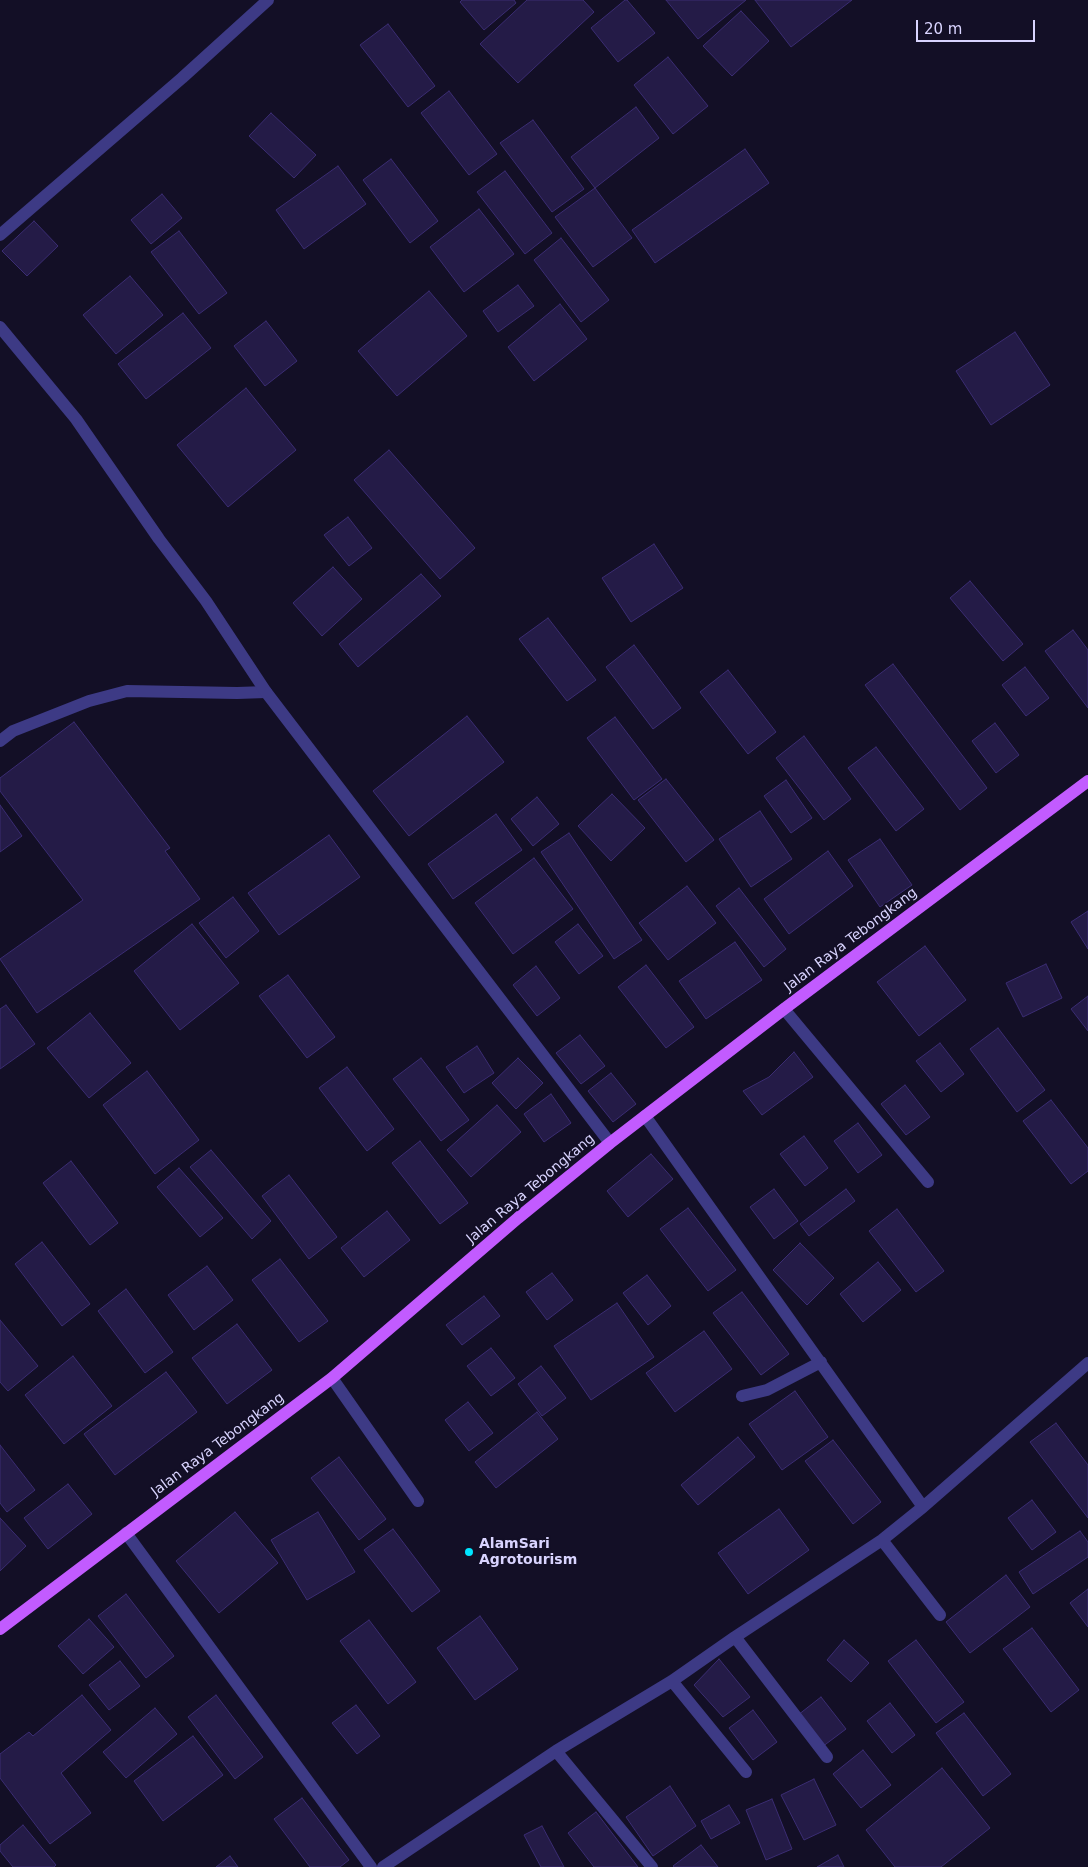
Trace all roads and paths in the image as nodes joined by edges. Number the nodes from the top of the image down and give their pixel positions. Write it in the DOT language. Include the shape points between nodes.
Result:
graph roads {
  1 [pos="268,0"];
  2 [pos="0,235"];
  3 [pos="0,327"];
  4 [pos="266,692"];
  5 [pos="0,741"];
  6 [pos="1088,781"];
  7 [pos="784,1009"];
  8 [pos="645,1116"];
  9 [pos="610,1143"];
  10 [pos="928,1182"];
  11 [pos="821,1362"];
  12 [pos="1088,1363"];
  13 [pos="332,1378"];
  14 [pos="742,1396"];
  15 [pos="418,1501"];
  16 [pos="924,1507"];
  17 [pos="126,1533"];
  18 [pos="882,1540"];
  19 [pos="940,1614"];
  20 [pos="0,1629"];
  21 [pos="735,1637"];
  22 [pos="672,1681"];
  23 [pos="556,1751"];
  24 [pos="827,1757"];
  25 [pos="746,1772"];
  26 [pos="371,1867"];
  27 [pos="383,1867"];
  28 [pos="652,1867"];
  1 -- 2 [label="street"];
  3 -- 4 [label="street" via="76,418 206,601"];
  4 -- 5 [label="street" via="127,691 89,701 13,731"];
  4 -- 9 [label="street"];
  6 -- 7 [label="main road, Jalan Raya Tebongkang"];
  7 -- 8 [label="main road, Jalan Raya Tebongkang"];
  7 -- 10 [label="street"];
  8 -- 9 [label="main road, Jalan Raya Tebongkang"];
  8 -- 11 [label="street"];
  9 -- 13 [label="main road, Jalan Raya Tebongkang"];
  11 -- 14 [label="street" via="767,1390"];
  11 -- 16 [label="street"];
  12 -- 16 [label="street"];
  13 -- 15 [label="street"];
  13 -- 17 [label="main road, Jalan Raya Tebongkang"];
  16 -- 18 [label="street"];
  17 -- 20 [label="main road, Jalan Raya Tebongkang"];
  17 -- 26 [label="street"];
  18 -- 19 [label="street"];
  18 -- 21 [label="street"];
  21 -- 22 [label="street"];
  21 -- 24 [label="street"];
  22 -- 23 [label="street"];
  22 -- 25 [label="street"];
  23 -- 27 [label="street"];
  23 -- 28 [label="street"];
}
